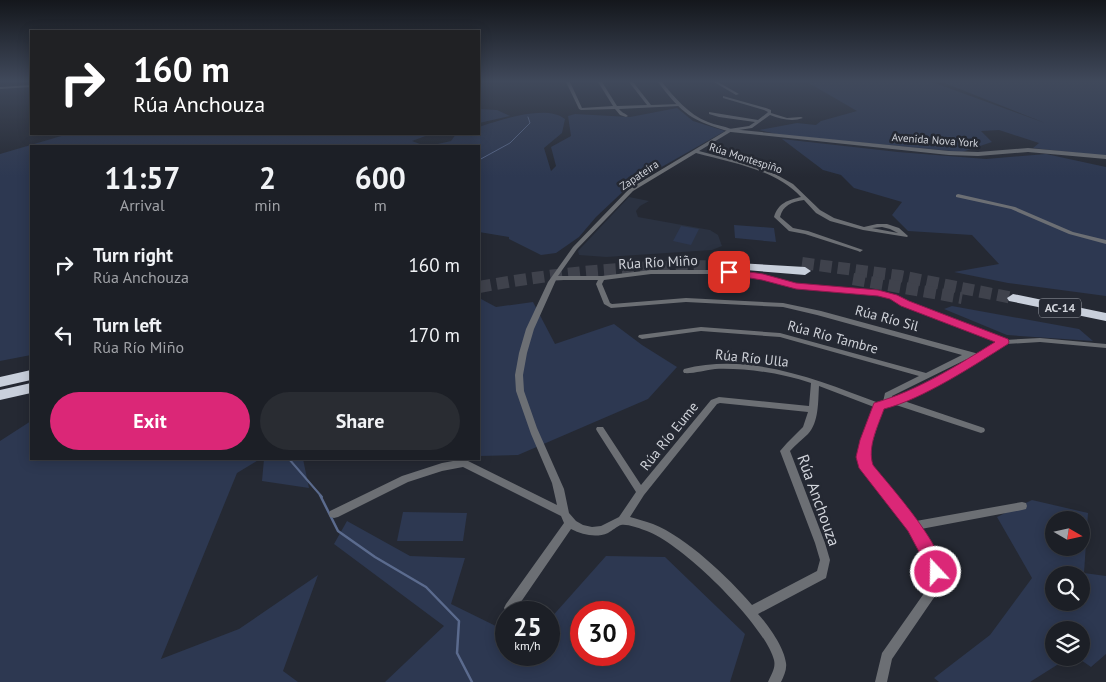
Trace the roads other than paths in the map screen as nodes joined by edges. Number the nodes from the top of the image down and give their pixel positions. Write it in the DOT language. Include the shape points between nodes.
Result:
graph roads {
  1 [pos="621,114"];
  2 [pos="690,114"];
  3 [pos="712,114"];
  4 [pos="715,114"];
  5 [pos="769,114"];
  6 [pos="626,116"];
  7 [pos="800,118"];
  8 [pos="749,120"];
  9 [pos="749,120"];
  10 [pos="749,120"];
  11 [pos="749,120"];
  12 [pos="758,121"];
  13 [pos="732,130"];
  14 [pos="695,151"];
  15 [pos="1106,157"];
  16 [pos="958,196"];
  17 [pos="804,198"];
  18 [pos="866,228"];
  19 [pos="1106,242"];
  20 [pos="860,250"];
  21 [pos="736,262"];
  22 [pos="804,267"];
  23 [pos="554,278"];
  24 [pos="602,278"];
  25 [pos="1106,317"];
  26 [pos="1106,326"];
  27 [pos="642,337"];
  28 [pos="1004,342"];
  29 [pos="1106,346"];
  30 [pos="980,357"];
  31 [pos="687,371"];
  32 [pos="30,375"];
  33 [pos="927,376"];
  34 [pos="0,382"];
  35 [pos="815,382"];
  36 [pos="30,388"];
  37 [pos="0,394"];
  38 [pos="887,404"];
  39 [pos="813,410"];
  40 [pos="600,429"];
  41 [pos="981,430"];
  42 [pos="641,492"];
  43 [pos="1022,506"];
  44 [pos="334,514"];
  45 [pos="567,518"];
  46 [pos="622,521"];
  47 [pos="914,526"];
  48 [pos="514,601"];
  49 [pos="750,612"];
  50 [pos="774,682"];
  51 [pos="881,682"];
  1 -- 6 [label="street"];
  2 -- 13 [label="street, Avenida Nova York"];
  3 -- 10 [label="street"];
  4 -- 9 [label="street"];
  5 -- 7 [label="street" via="787,119"];
  5 -- 12 [label="street, Zapateira"];
  8 -- 12 [label="street"];
  11 -- 12 [label="street"];
  12 -- 13 [label="street, Zapateira" via="750,127"];
  13 -- 14 [label="street, Zapateira"];
  13 -- 15 [label="street, Avenida Nova York" via="949,153 1039,150"];
  14 -- 17 [label="street, Rúa Montespiño" via="769,174 787,182"];
  14 -- 23 [label="street, Zapateira" via="626,194 575,248"];
  16 -- 19 [label="street" via="1013,208 1071,233"];
  17 -- 18 [label="street, Rúa Montespiño" via="822,214"];
  17 -- 20 [label="street" via="778,209 777,216 785,225 792,230"];
  18 -- 18 [label="street, Rúa Montespiño" via="895,234 905,236 900,230 886,225"];
  21 -- 22 [label="highway"];
  23 -- 24 [label="street, Rúa Río Miño"];
  23 -- 45 [label="street, Zapateira" via="530,329 519,375 520,391 560,491"];
  24 -- 28 [label="street, Rúa Río Miño" via="651,272 729,272 796,286 878,293"];
  24 -- 30 [label="street, Rúa Río Sil" via="599,284 607,304 611,306 686,300 783,305"];
  25 -- 26 [label="highway, AC-14" via="1014,303"];
  27 -- 33 [label="street, Rúa Río Tambre" via="702,329 780,335"];
  28 -- 29 [label="street" via="1040,340"];
  28 -- 30 [label="street"];
  30 -- 33 [label="street" via="966,356"];
  30 -- 38 [label="street"];
  31 -- 35 [label="street, Rúa Río Ulla" via="699,367 744,369 787,373"];
  32 -- 34 [label="highway"];
  33 -- 38 [label="street" via="888,395"];
  35 -- 38 [label="street"];
  35 -- 39 [label="street, Rúa Anchouza"];
  36 -- 37 [label="highway"];
  38 -- 41 [label="street"];
  38 -- 47 [label="street" via="863,457 866,468"];
  39 -- 42 [label="street, Rúa Río Eume" via="714,402"];
  39 -- 49 [label="street, Rúa Anchouza" via="807,429 785,451 820,542 825,560 822,574"];
  40 -- 42 [label="street"];
  42 -- 46 [label="street, Rúa Río Eume"];
  43 -- 47 [label="street"];
  44 -- 45 [label="street" via="405,479 464,463"];
  45 -- 46 [label="street" via="584,531 601,531"];
  45 -- 48 [label="street"];
  46 -- 49 [label="street" via="650,527 681,545"];
  47 -- 51 [label="street" via="934,562 938,583 886,657"];
  49 -- 50 [label="street" via="774,646 780,662"];
}
